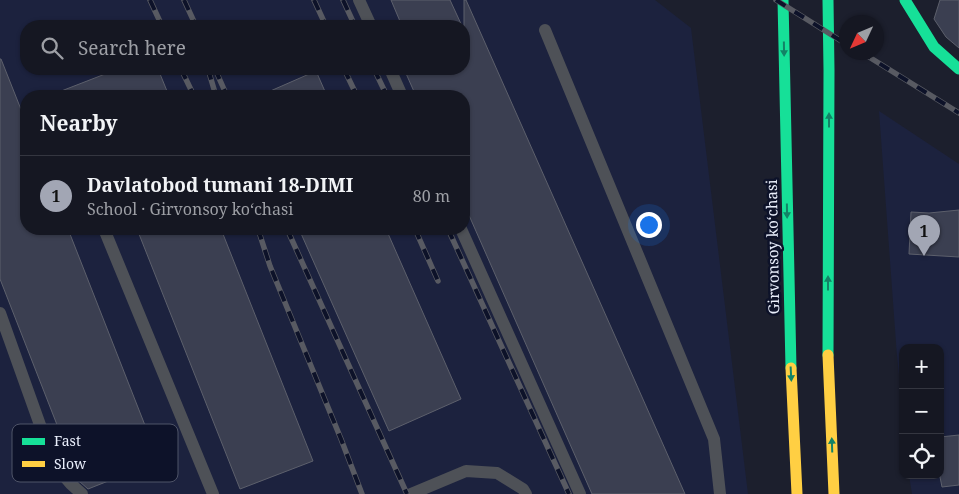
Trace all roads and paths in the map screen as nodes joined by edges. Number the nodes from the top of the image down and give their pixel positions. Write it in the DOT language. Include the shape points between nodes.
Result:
graph roads {
  1 [pos="359,0"];
  2 [pos="783,0"];
  3 [pos="828,0"];
  4 [pos="905,0"];
  5 [pos="368,20"];
  6 [pos="545,30"];
  7 [pos="959,69"];
  8 [pos="393,75"];
  9 [pos="399,90"];
  10 [pos="106,235"];
  11 [pos="465,235"];
  12 [pos="0,313"];
  13 [pos="40,424"];
  14 [pos="69,482"];
  15 [pos="82,494"];
  16 [pos="213,494"];
  17 [pos="411,494"];
  18 [pos="526,494"];
  19 [pos="580,494"];
  20 [pos="720,494"];
  21 [pos="797,494"];
  22 [pos="834,494"];
  1 -- 5 [label="lane"];
  2 -- 21 [label="main road, Girvonsoy koʻchasi, one-way" via="790,340"];
  22 -- 3 [label="main road, one-way" via="827,338"];
  4 -- 7 [label="main road" via="934,47"];
  6 -- 20 [label="lane" via="714,439"];
  8 -- 9 [label="lane"];
  10 -- 16 [label="lane"];
  11 -- 19 [label="lane"];
  12 -- 13 [label="lane"];
  14 -- 15 [label="lane"];
  17 -- 18 [label="lane" via="466,471 497,473"];
}
